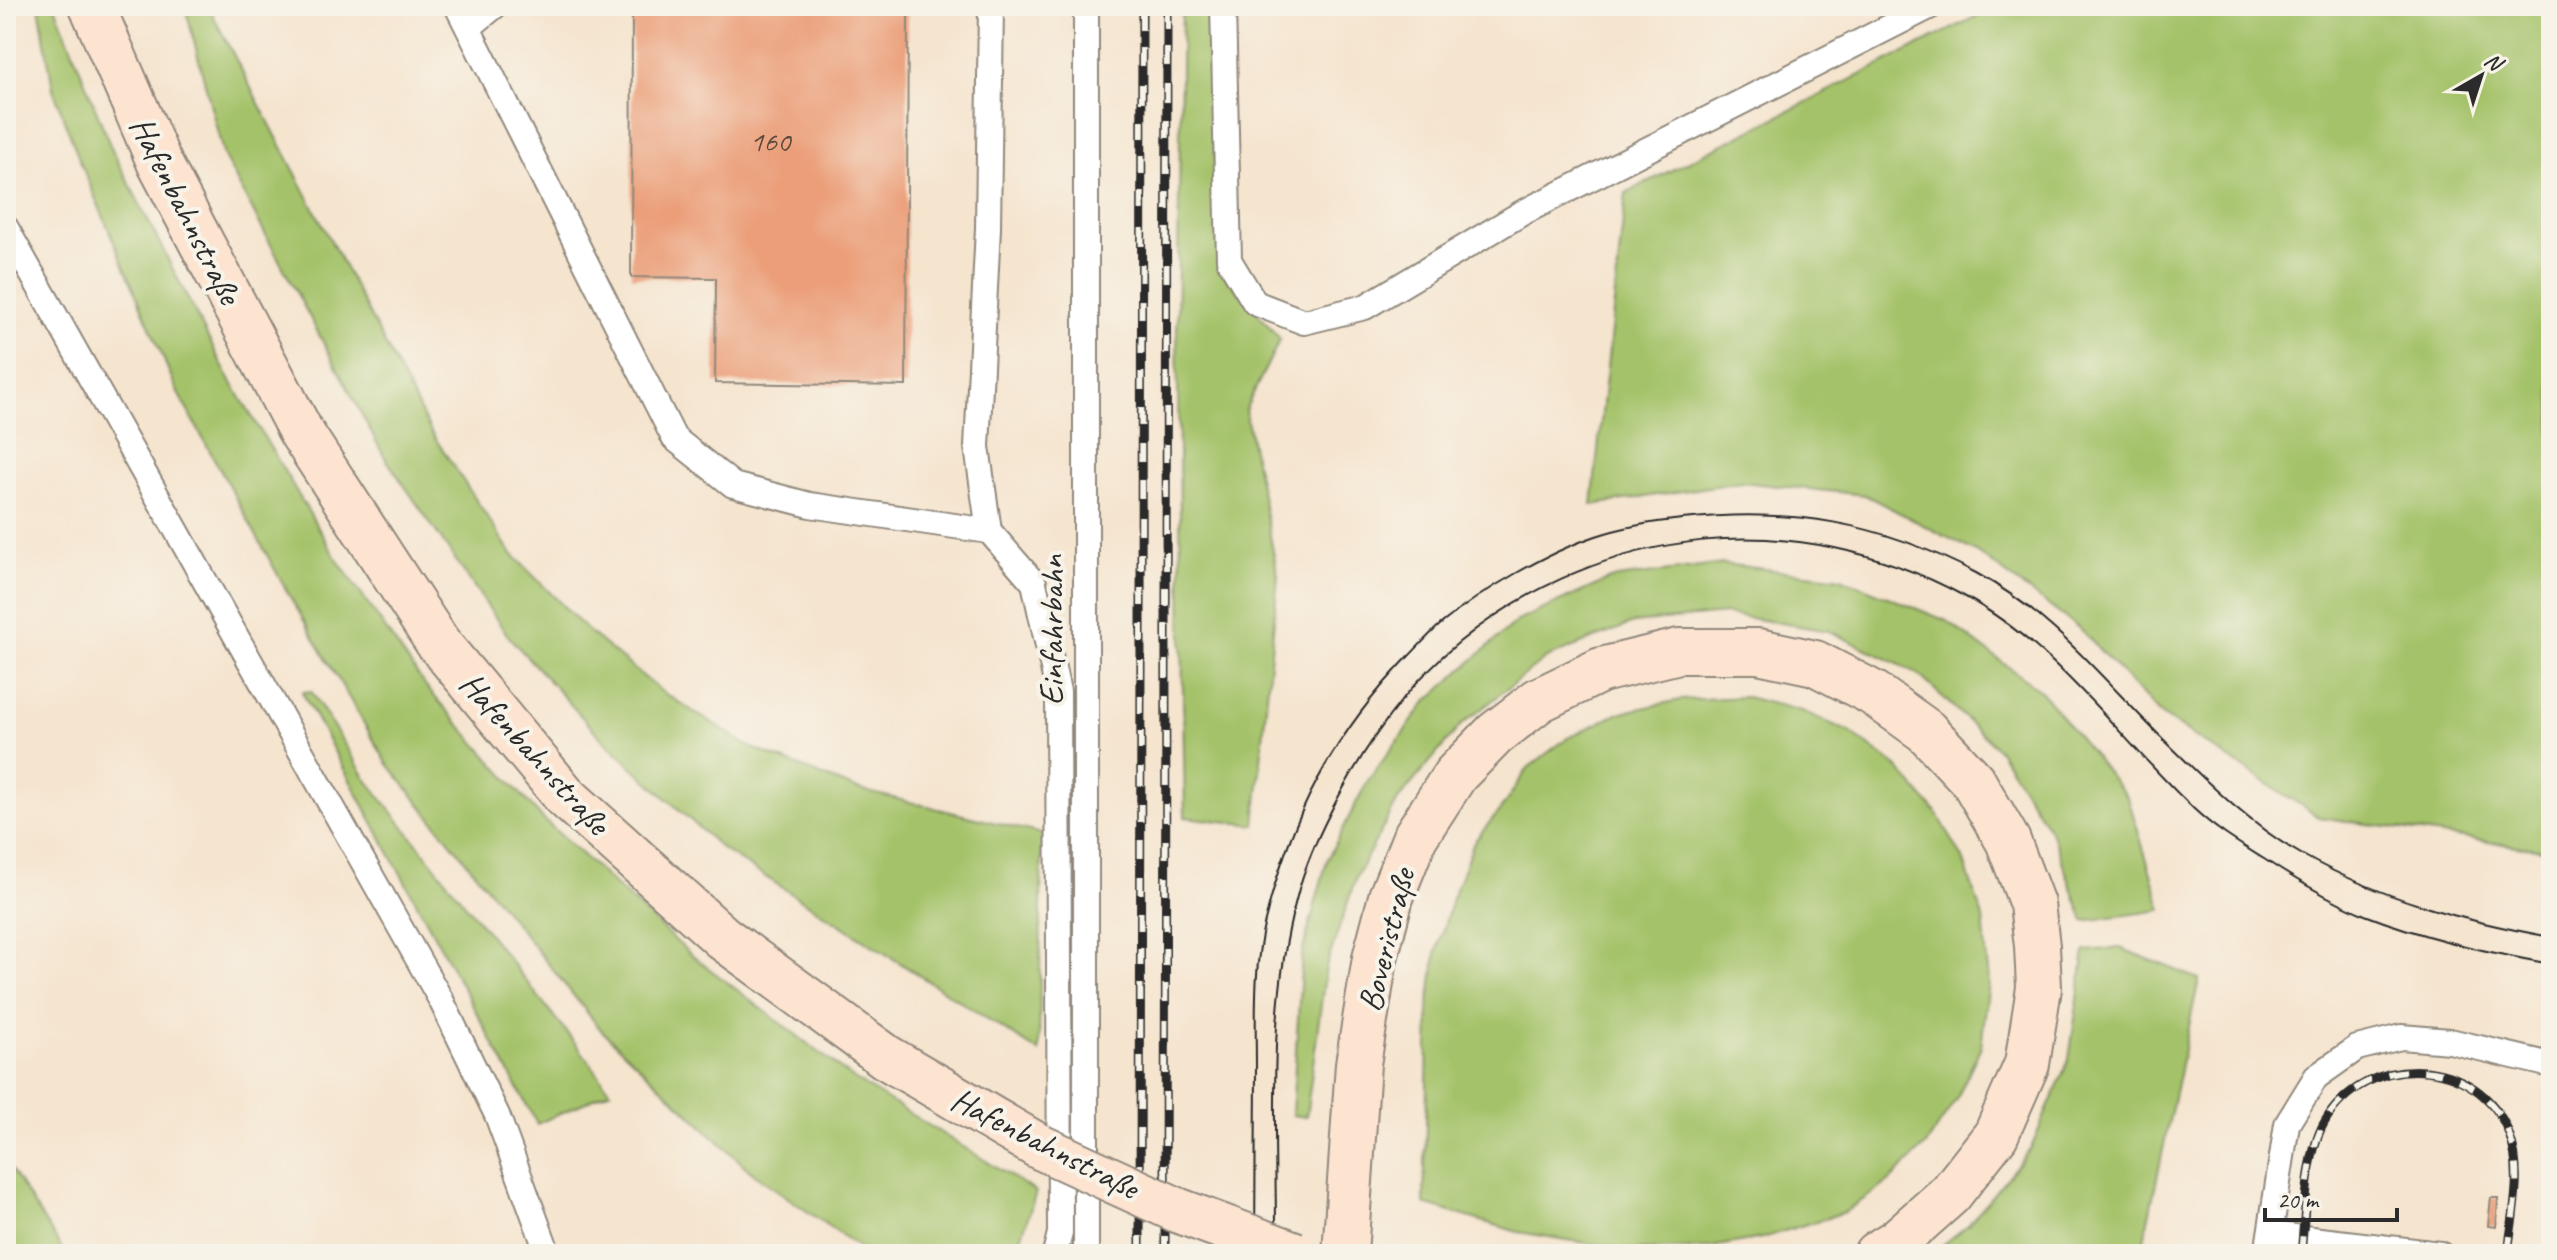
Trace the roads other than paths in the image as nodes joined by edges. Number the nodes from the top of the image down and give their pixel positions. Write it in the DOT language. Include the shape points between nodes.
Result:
graph roads {
  1 [pos="92,6"];
  2 [pos="457,6"];
  3 [pos="495,6"];
  4 [pos="991,6"];
  5 [pos="1086,6"];
  6 [pos="1223,6"];
  7 [pos="1931,6"];
  8 [pos="468,28"];
  9 [pos="6,228"];
  10 [pos="989,531"];
  11 [pos="2551,1065"];
  12 [pos="2268,1244"];
  13 [pos="550,1252"];
  14 [pos="1055,1254"];
  15 [pos="1086,1254"];
  16 [pos="1295,1254"];
  17 [pos="1345,1254"];
  18 [pos="1876,1254"];
  19 [pos="2440,1254"];
  1 -- 16 [label="main road, Hafenbahnstraße, bridge" via="160,164 301,432 438,643 565,796 723,938 886,1057 1040,1147 1177,1210"];
  2 -- 8 [label="lane"];
  3 -- 8 [label="lane"];
  4 -- 10 [label="lane" via="988,228 977,447"];
  5 -- 15 [label="lane, Einfahrbahn"];
  6 -- 7 [label="lane" via="1229,260 1255,303 1304,322 1365,307 1522,213"];
  8 -- 10 [label="lane" via="674,438 733,485 810,505"];
  9 -- 13 [label="lane" via="441,1000 497,1115"];
  10 -- 14 [label="lane" via="1034,583 1058,691 1060,1233"];
  11 -- 12 [label="lane" via="2450,1041 2401,1037 2357,1048 2316,1077 2287,1124"];
  12 -- 19 [label="lane"];
  17 -- 18 [label="main road, Boveristraße" via="1358,1064 1375,958 1415,837 1455,775 1539,700 1601,670 1679,651 1758,651 1815,663 1873,693 1926,731 1973,781 2008,841 2032,904 2039,988 2027,1064 1996,1135 1950,1194"];
}
